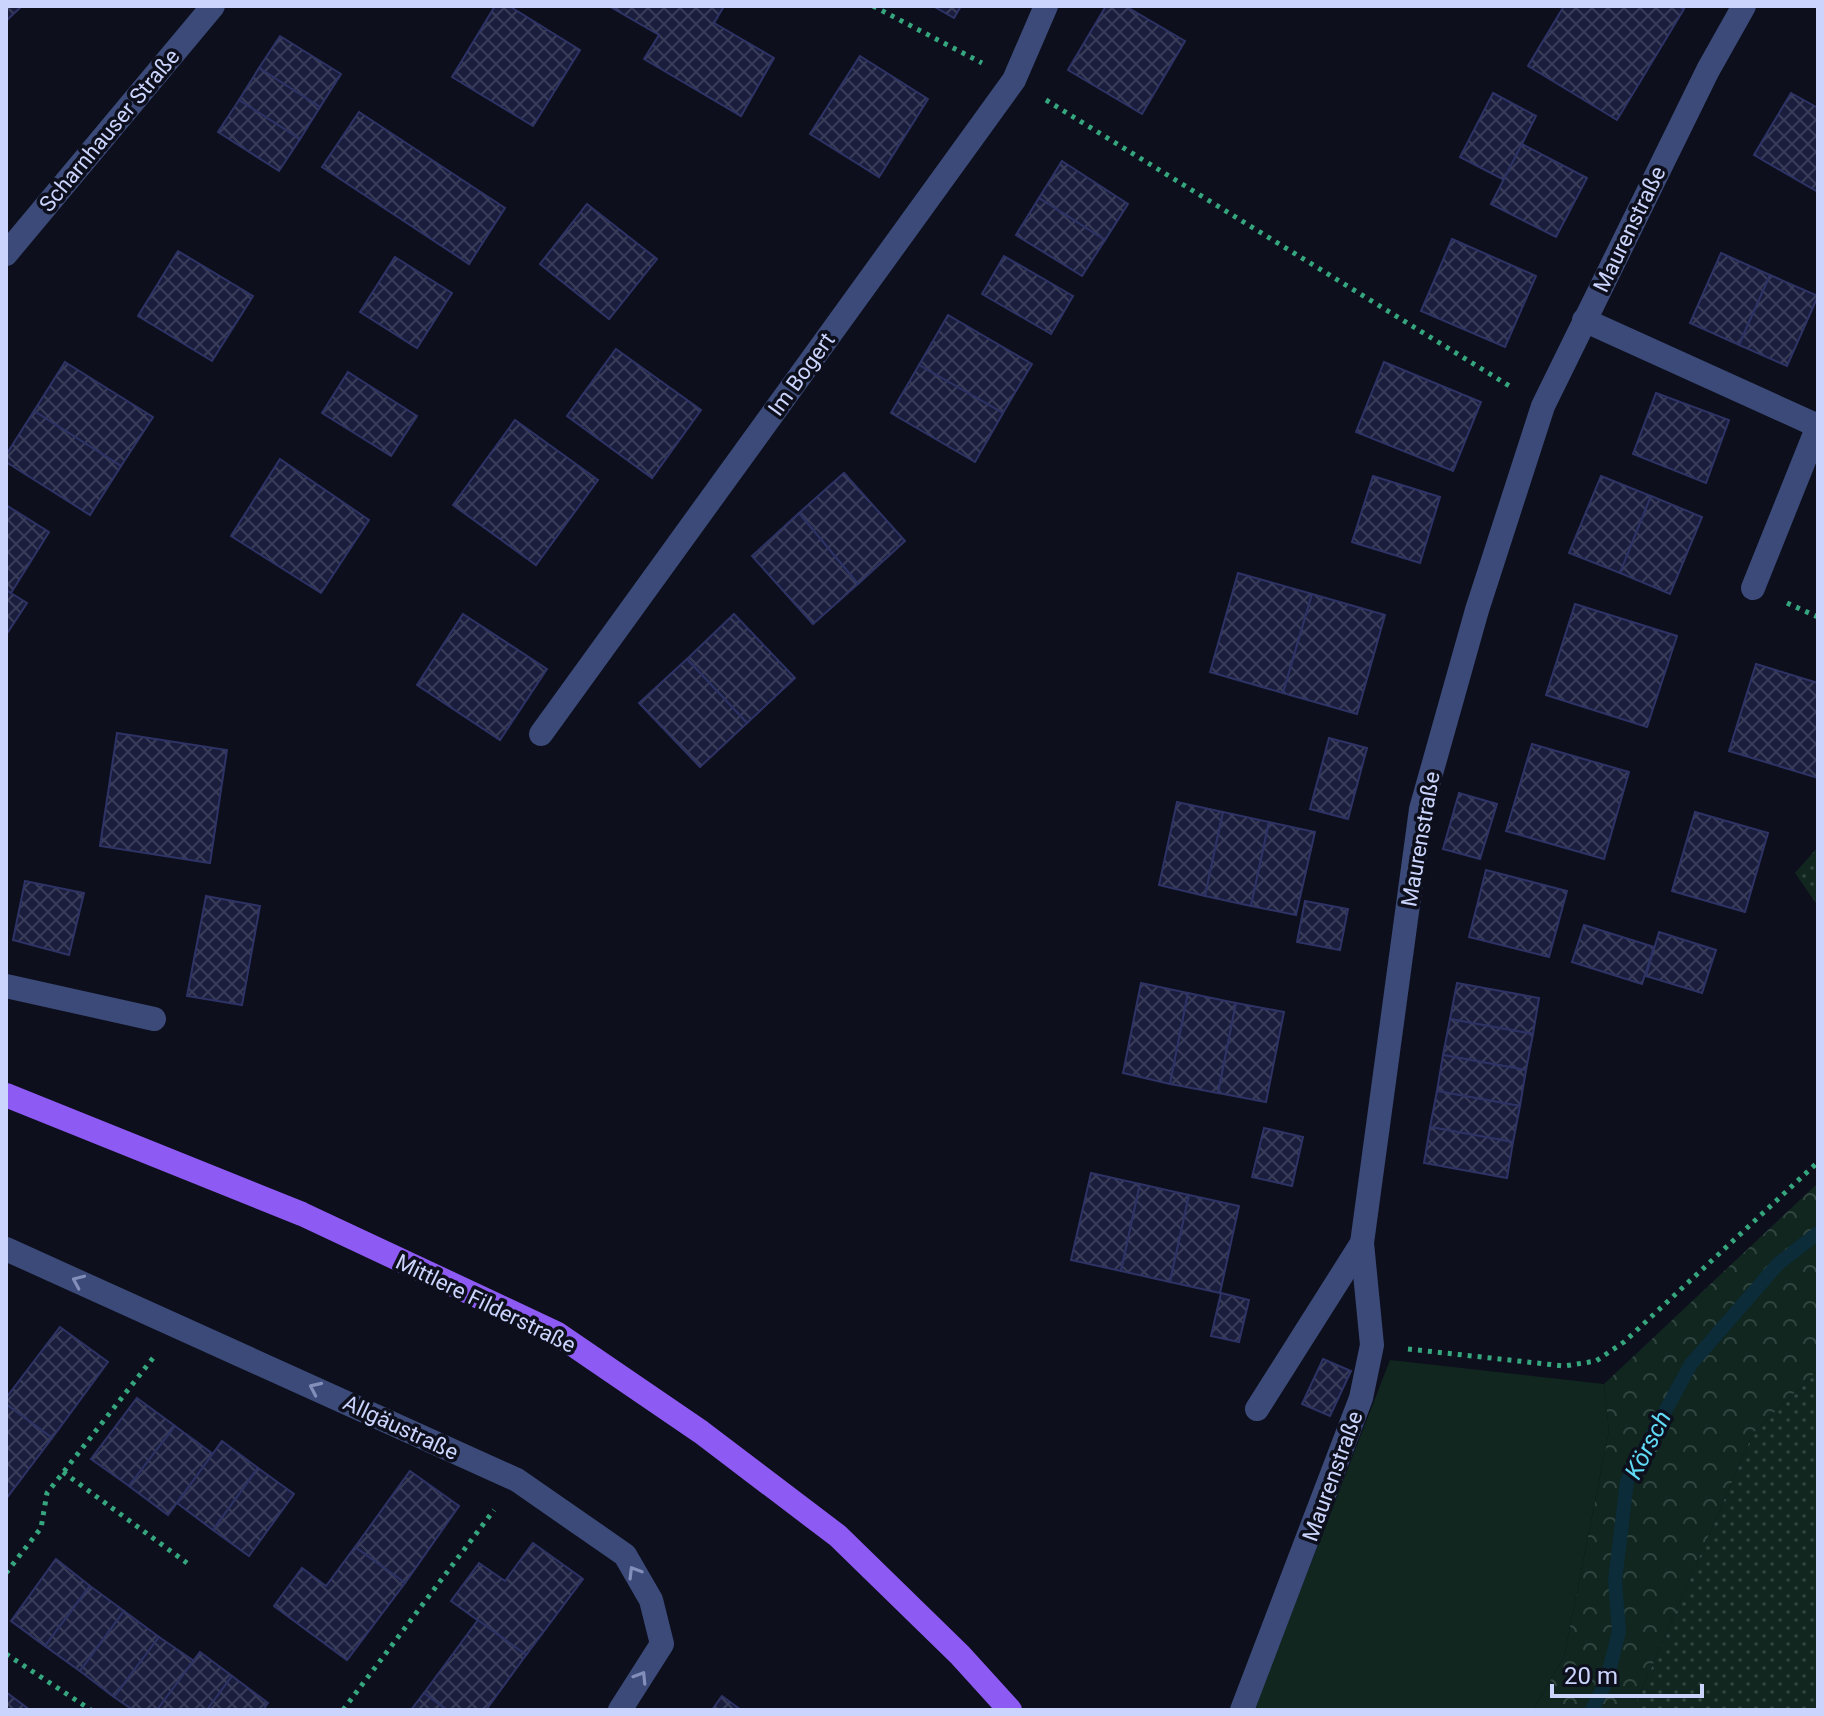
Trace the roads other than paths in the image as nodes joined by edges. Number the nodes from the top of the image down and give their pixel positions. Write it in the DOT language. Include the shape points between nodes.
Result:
graph roads {
  1 [pos="213,6"];
  2 [pos="1046,6"];
  3 [pos="1744,6"];
  4 [pos="6,254"];
  5 [pos="1584,320"];
  6 [pos="1818,426"];
  7 [pos="1753,588"];
  8 [pos="541,734"];
  9 [pos="6,986"];
  10 [pos="154,1019"];
  11 [pos="6,1095"];
  12 [pos="1362,1243"];
  13 [pos="6,1249"];
  14 [pos="1257,1409"];
  15 [pos="620,1710"];
  16 [pos="1010,1710"];
  17 [pos="1242,1710"];
  1 -- 4 [label="street, Scharnhauser Straße"];
  2 -- 8 [label="street, Im Bogert" via="1014,80"];
  3 -- 5 [label="street, Maurenstraße"];
  5 -- 6 [label="street"];
  5 -- 12 [label="street, Maurenstraße" via="1543,406 1477,610 1421,809"];
  6 -- 7 [label="street"];
  9 -- 10 [label="street"];
  11 -- 16 [label="main road, Mittlere Filderstraße" via="302,1214 556,1333 701,1432 838,1536"];
  12 -- 14 [label="street"];
  12 -- 17 [label="street, Maurenstraße" via="1372,1345 1361,1398"];
  15 -- 13 [label="street, Allgäustraße, one-way" via="662,1644 651,1600 625,1555 517,1480"];
}
